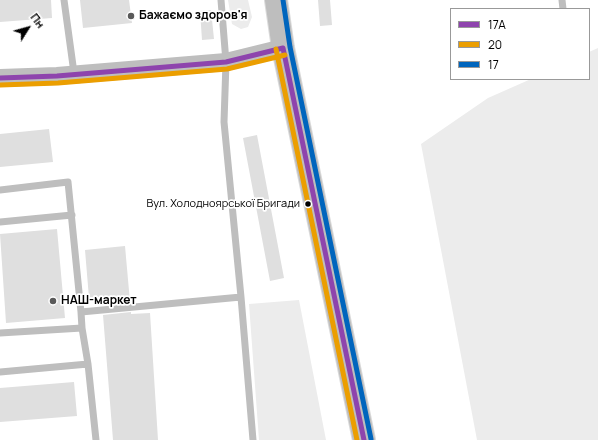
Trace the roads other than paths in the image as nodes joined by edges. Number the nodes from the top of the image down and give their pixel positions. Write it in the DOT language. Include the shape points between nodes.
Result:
graph roads {
  1 [pos="64,0"];
  2 [pos="221,0"];
  3 [pos="276,0"];
  4 [pos="283,48"];
  5 [pos="226,62"];
  6 [pos="74,74"];
  7 [pos="0,78"];
  8 [pos="0,190"];
  9 [pos="72,215"];
  10 [pos="0,222"];
  11 [pos="241,297"];
  12 [pos="81,312"];
  13 [pos="82,328"];
  14 [pos="0,333"];
  15 [pos="88,364"];
  16 [pos="0,372"];
  17 [pos="96,440"];
  18 [pos="253,440"];
  19 [pos="364,440"];
  1 -- 6 [label="lane"];
  2 -- 5 [label="lane"];
  3 -- 4 [label="main road"];
  4 -- 5 [label="street"];
  4 -- 19 [label="main road"];
  5 -- 6 [label="street"];
  5 -- 11 [label="lane" via="224,122"];
  6 -- 7 [label="street"];
  8 -- 9 [label="lane" via="68,182"];
  9 -- 10 [label="lane"];
  9 -- 12 [label="lane"];
  11 -- 12 [label="lane"];
  11 -- 18 [label="lane"];
  12 -- 13 [label="lane"];
  13 -- 14 [label="lane"];
  13 -- 15 [label="lane"];
  15 -- 16 [label="lane"];
  15 -- 17 [label="lane"];
}
